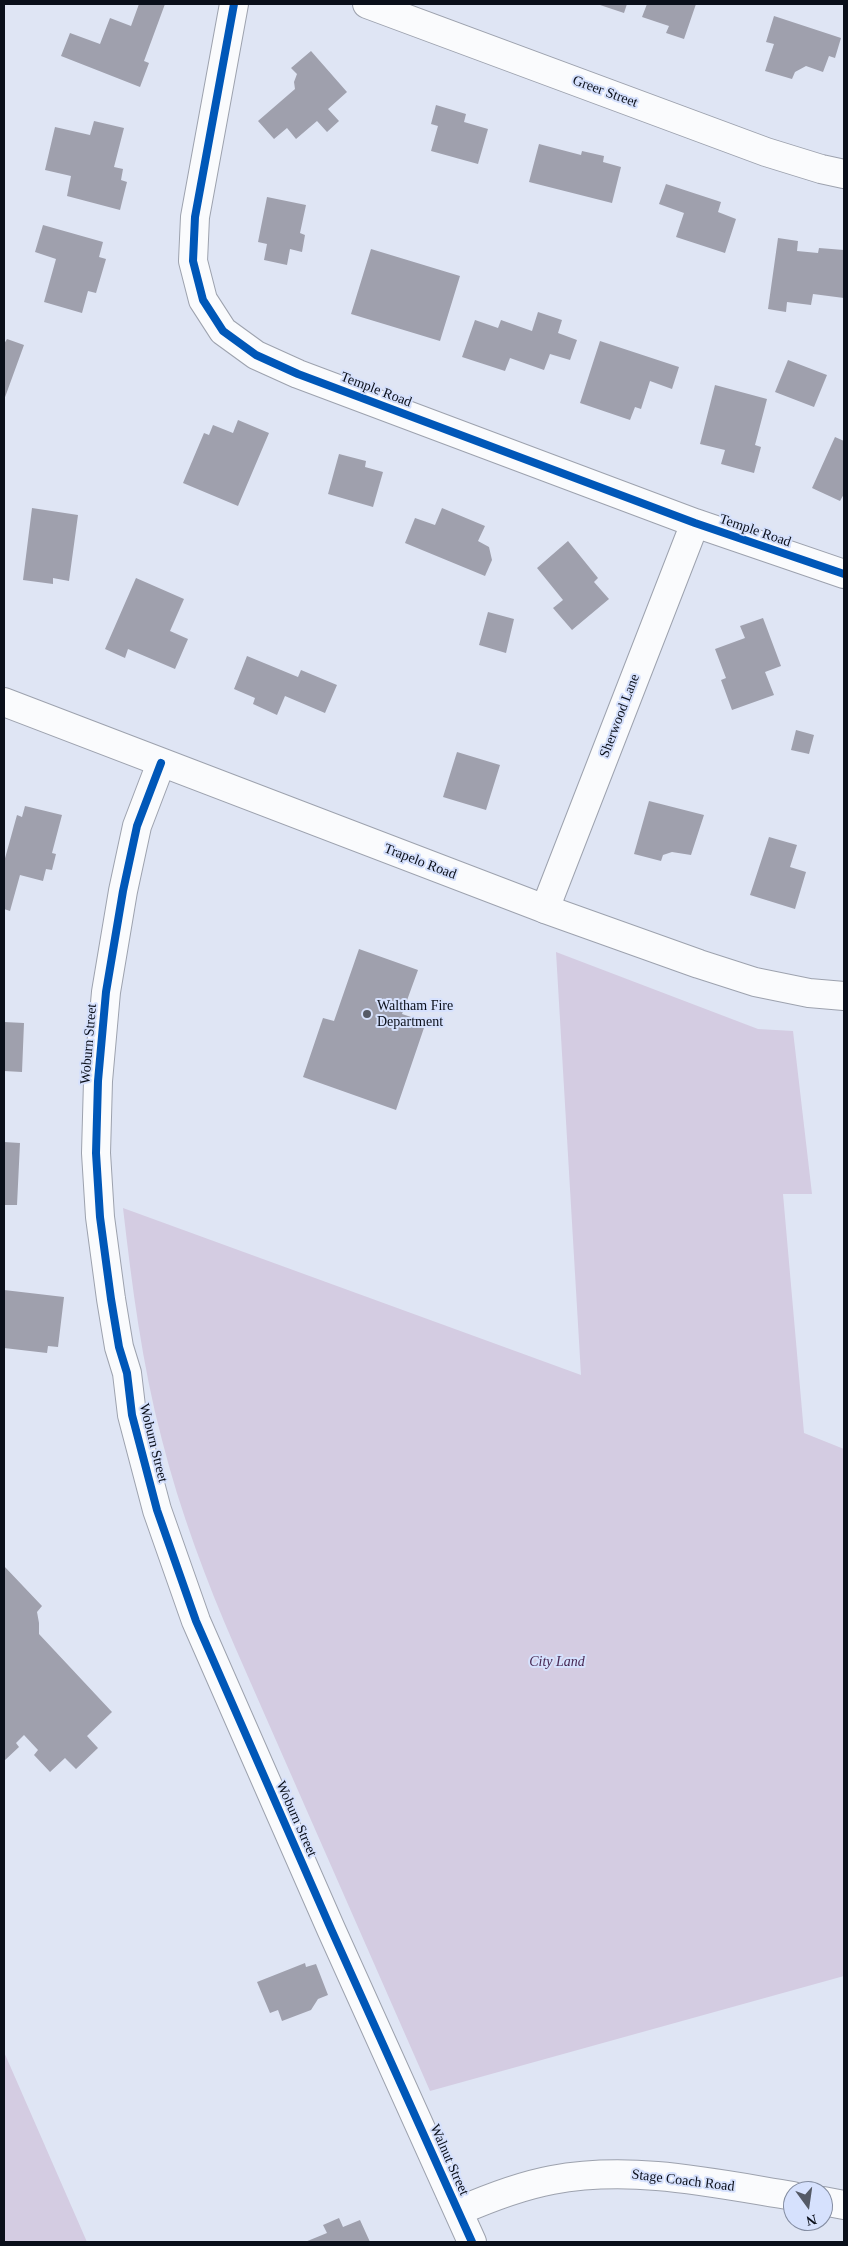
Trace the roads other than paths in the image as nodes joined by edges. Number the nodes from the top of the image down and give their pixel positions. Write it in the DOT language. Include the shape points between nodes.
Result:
graph roads {
  1 [pos="234,4"];
  2 [pos="367,4"];
  3 [pos="844,174"];
  4 [pos="695,523"];
  5 [pos="844,574"];
  6 [pos="4,702"];
  7 [pos="161,763"];
  8 [pos="545,909"];
  9 [pos="844,996"];
  10 [pos="403,2089"];
  11 [pos="783,2194"];
  12 [pos="459,2211"];
  13 [pos="472,2242"];
  1 -- 4 [label="street, Temple Road" via="195,217 193,261 203,300 223,331 256,356 298,374"];
  2 -- 3 [label="street, Greer Street" via="766,152"];
  4 -- 5 [label="street, Temple Road"];
  4 -- 8 [label="street, Sherwood Lane"];
  6 -- 7 [label="street, Trapelo Road"];
  7 -- 8 [label="street, Trapelo Road"];
  7 -- 10 [label="street, Woburn Street" via="137,826 130,856 108,983 98,1081 97,1182 119,1346 148,1477 196,1621"];
  8 -- 9 [label="street, Trapelo Road" via="755,982"];
  10 -- 12 [label="street, Walnut Street"];
  11 -- 12 [label="street, Stage Coach Road" via="672,2177 612,2174 552,2180 496,2196"];
  12 -- 13 [label="street, Walnut Street"];
}
